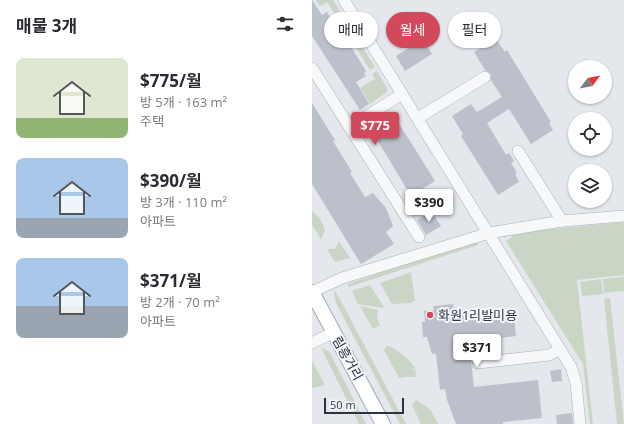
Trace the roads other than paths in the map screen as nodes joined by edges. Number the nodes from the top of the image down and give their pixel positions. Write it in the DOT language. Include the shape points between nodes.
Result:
graph roads {
  1 [pos="344,0"];
  2 [pos="312,68"];
  3 [pos="485,77"];
  4 [pos="402,94"];
  5 [pos="418,118"];
  6 [pos="350,128"];
  7 [pos="518,151"];
  8 [pos="624,216"];
  9 [pos="562,221"];
  10 [pos="489,233"];
  11 [pos="419,237"];
  12 [pos="312,292"];
  13 [pos="334,332"];
  14 [pos="312,344"];
  15 [pos="560,349"];
  16 [pos="478,363"];
  17 [pos="383,424"];
  18 [pos="580,424"];
  1 -- 4 [label="street"];
  2 -- 6 [label="street"];
  3 -- 5 [label="street"];
  4 -- 5 [label="street"];
  4 -- 6 [label="street"];
  5 -- 10 [label="street"];
  6 -- 11 [label="street"];
  7 -- 9 [label="street"];
  8 -- 9 [label="street"];
  9 -- 10 [label="street"];
  10 -- 12 [label="street" via="342,278"];
  10 -- 15 [label="street"];
  12 -- 13 [label="main road, 림흥거리"];
  13 -- 14 [label="street"];
  13 -- 17 [label="main road, 림흥거리"];
  15 -- 16 [label="street" via="549,355"];
  15 -- 18 [label="street" via="571,367 576,383"];
}
